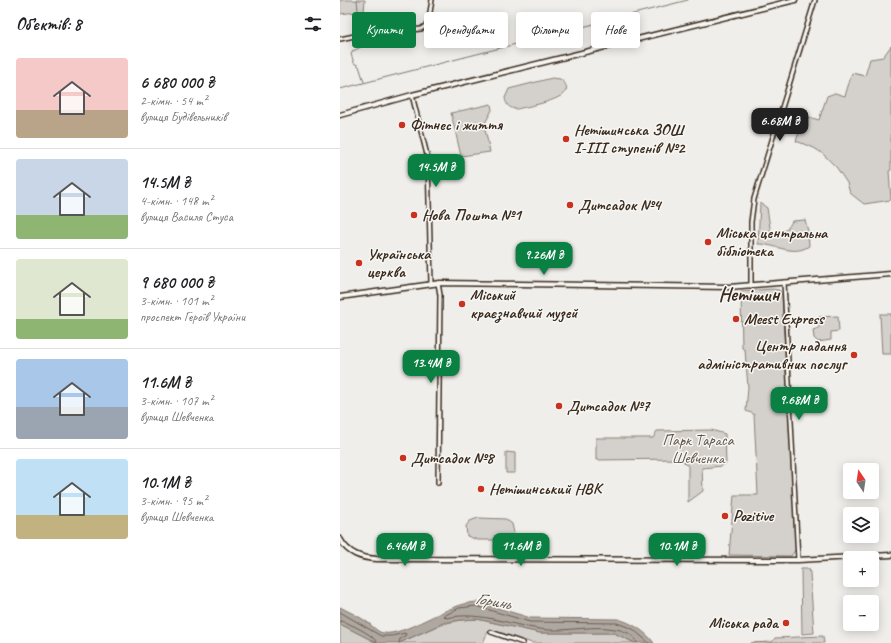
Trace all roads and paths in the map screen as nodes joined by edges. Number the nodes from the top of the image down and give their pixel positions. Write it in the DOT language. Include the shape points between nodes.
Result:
graph roads {
  1 [pos="432,0"];
  2 [pos="795,0"];
  3 [pos="815,0"];
  4 [pos="340,39"];
  5 [pos="412,95"];
  6 [pos="340,115"];
  7 [pos="891,274"];
  8 [pos="784,282"];
  9 [pos="431,284"];
  10 [pos="438,284"];
  11 [pos="751,286"];
  12 [pos="340,297"];
  13 [pos="438,484"];
  14 [pos="340,539"];
  15 [pos="891,555"];
  16 [pos="798,560"];
  17 [pos="491,632"];
  18 [pos="523,643"];
  1 -- 4 [label="street" via="428,24 421,29 364,34"];
  2 -- 5 [label="street"];
  3 -- 11 [label="street" via="754,200 751,222"];
  5 -- 6 [label="street"];
  5 -- 9 [label="street" via="428,160"];
  7 -- 8 [label="street"];
  8 -- 11 [label="street"];
  8 -- 16 [label="street"];
  9 -- 10 [label="street"];
  9 -- 12 [label="street"];
  10 -- 11 [label="street"];
  10 -- 13 [label="street"];
  14 -- 16 [label="street" via="346,548 356,555 377,559"];
  15 -- 16 [label="street"];
  17 -- 18 [label="street"];
}
